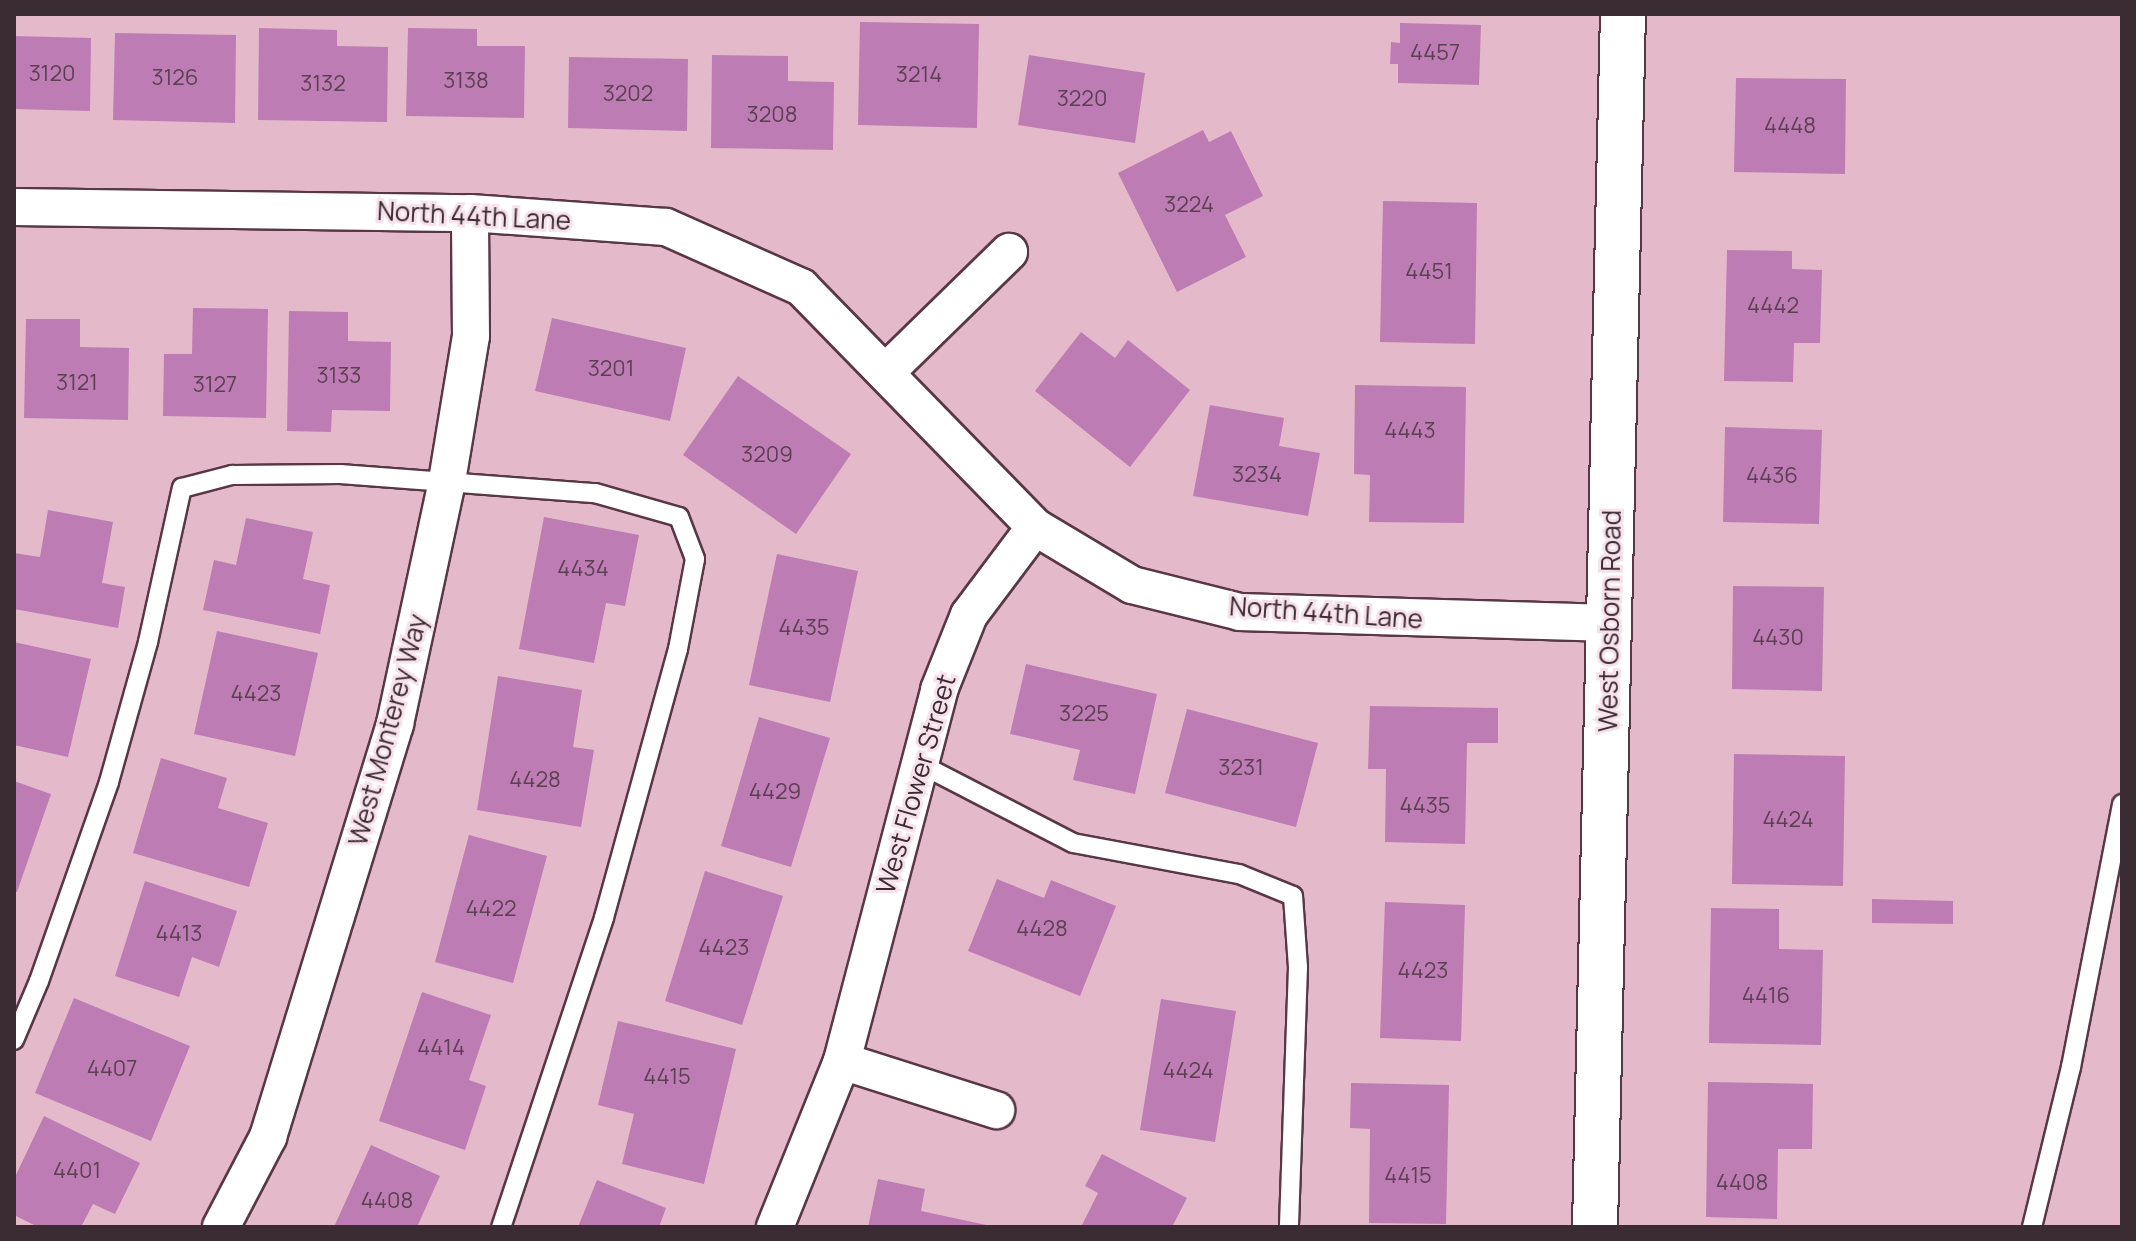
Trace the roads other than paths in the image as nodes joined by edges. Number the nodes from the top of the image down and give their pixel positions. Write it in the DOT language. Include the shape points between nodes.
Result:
graph roads {
  1 [pos="1623,14"];
  2 [pos="14,207"];
  3 [pos="470,213"];
  4 [pos="1009,252"];
  5 [pos="886,372"];
  6 [pos="447,481"];
  7 [pos="1035,527"];
  8 [pos="1610,623"];
  9 [pos="920,764"];
  10 [pos="2122,804"];
  11 [pos="14,1040"];
  12 [pos="842,1061"];
  13 [pos="996,1110"];
  14 [pos="221,1227"];
  15 [pos="501,1227"];
  16 [pos="775,1227"];
  17 [pos="1289,1227"];
  18 [pos="1595,1227"];
  19 [pos="2032,1227"];
  1 -- 8 [label="street, West Osborn Road"];
  2 -- 3 [label="street, North 44th Lane"];
  3 -- 5 [label="street, North 44th Lane" via="666,227 801,287"];
  3 -- 6 [label="street, West Monterey Way" via="471,336"];
  4 -- 5 [label="street"];
  5 -- 7 [label="street, North 44th Lane"];
  6 -- 11 [label="lane" via="340,474 232,475 182,488 148,642 109,782"];
  6 -- 14 [label="street, West Monterey Way" via="391,738 268,1137"];
  6 -- 15 [label="lane" via="595,493 679,517 695,559 678,649 604,918"];
  7 -- 8 [label="street, North 44th Lane" via="1132,585 1240,612"];
  7 -- 9 [label="street, West Flower Street" via="969,615 939,690"];
  8 -- 18 [label="street, West Osborn Road"];
  9 -- 12 [label="street, West Flower Street"];
  9 -- 17 [label="lane" via="1073,843 1239,874 1293,896 1298,967"];
  10 -- 19 [label="lane" via="2071,1067"];
  12 -- 13 [label="street"];
  12 -- 16 [label="street, West Flower Street"];
}
